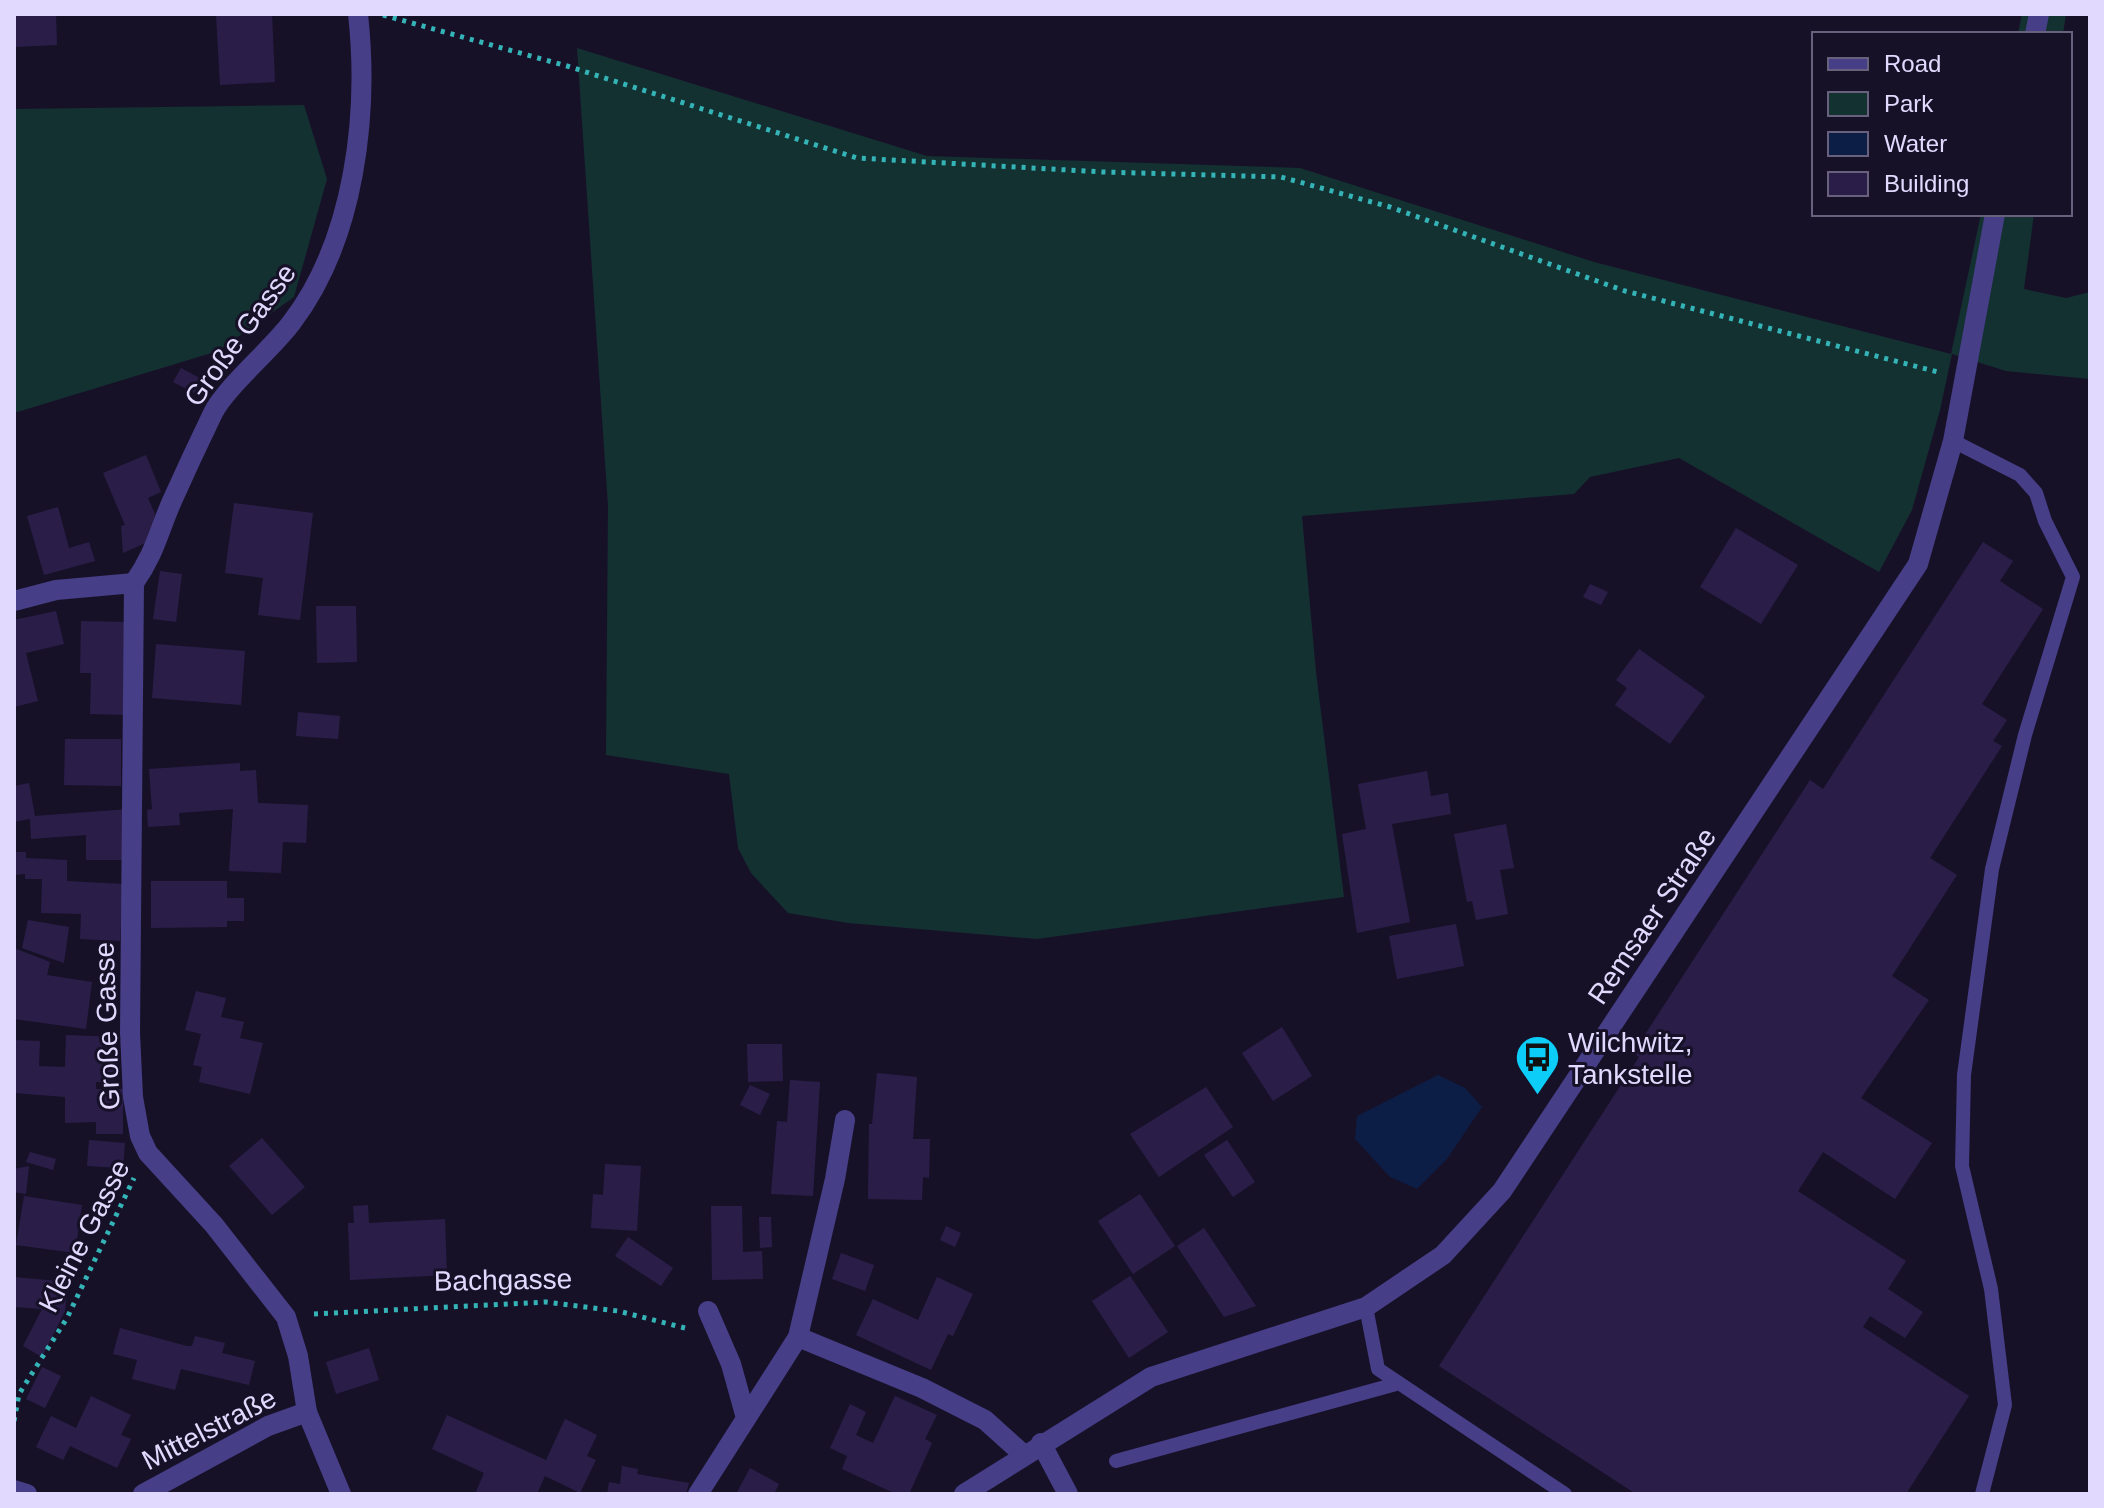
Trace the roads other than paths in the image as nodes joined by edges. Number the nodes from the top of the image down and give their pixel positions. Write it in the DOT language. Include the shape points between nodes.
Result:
graph roads {
  1 [pos="358,14"];
  2 [pos="1995,216"];
  3 [pos="1953,441"];
  4 [pos="134,583"];
  5 [pos="14,601"];
  6 [pos="845,1120"];
  7 [pos="1366,1307"];
  8 [pos="708,1311"];
  9 [pos="798,1337"];
  10 [pos="1396,1384"];
  11 [pos="307,1412"];
  12 [pos="746,1418"];
  13 [pos="1032,1449"];
  14 [pos="1116,1461"];
  15 [pos="14,1490"];
  16 [pos="27,1494"];
  17 [pos="143,1494"];
  18 [pos="341,1494"];
  19 [pos="698,1494"];
  20 [pos="964,1494"];
  21 [pos="1068,1494"];
  22 [pos="1565,1494"];
  23 [pos="1982,1494"];
  1 -- 4 [label="street, Große Gasse" via="362,97 331,250 292,323 214,410 154,555"];
  2 -- 3 [label="street, Remsaer Straße"];
  3 -- 7 [label="street, Remsaer Straße" via="1918,564 1510,1180 1443,1255"];
  3 -- 23 [label="lane" via="2020,475 2036,493 2073,577 2025,735 1992,869 1964,1075 1962,1166 1991,1289 2005,1405"];
  4 -- 5 [label="street" via="56,590"];
  4 -- 11 [label="street, Große Gasse" via="130,1033 140,1136 148,1153 214,1225 286,1317"];
  6 -- 9 [label="street"];
  7 -- 10 [label="lane" via="1378,1369"];
  7 -- 13 [label="street, Remsaer Straße" via="1151,1377"];
  8 -- 12 [label="street"];
  9 -- 12 [label="street"];
  9 -- 13 [label="street" via="922,1388"];
  10 -- 14 [label="lane"];
  10 -- 22 [label="lane"];
  11 -- 17 [label="street, Mittelstraße" via="268,1426"];
  11 -- 18 [label="street, Mittelstraße"];
  12 -- 19 [label="street"];
  13 -- 20 [label="street, Remsaer Straße"];
  13 -- 21 [label="street"];
  15 -- 16 [label="street"];
}
